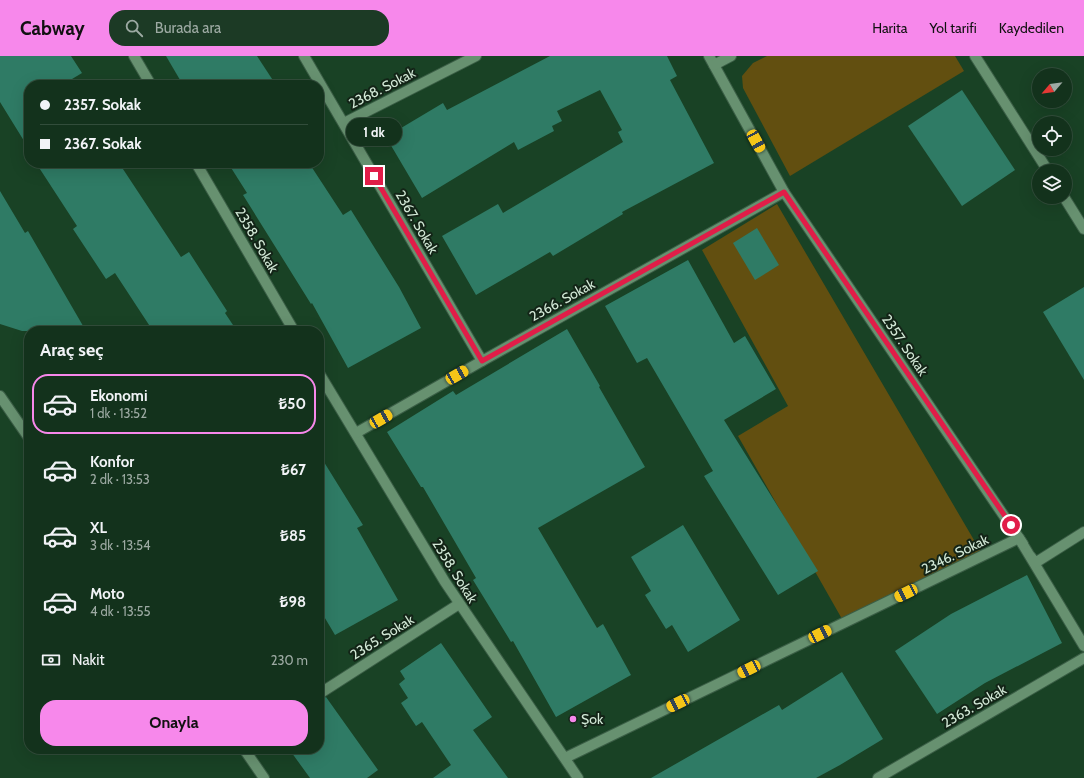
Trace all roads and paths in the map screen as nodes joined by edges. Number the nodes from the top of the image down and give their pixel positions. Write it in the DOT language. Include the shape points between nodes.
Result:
graph roads {
  1 [pos="134,56"];
  2 [pos="304,56"];
  3 [pos="476,56"];
  4 [pos="731,56"];
  5 [pos="975,56"];
  6 [pos="711,60"];
  7 [pos="148,80"];
  8 [pos="318,80"];
  9 [pos="324,90"];
  10 [pos="344,123"];
  11 [pos="1044,164"];
  12 [pos="199,168"];
  13 [pos="784,192"];
  14 [pos="1068,204"];
  15 [pos="1084,229"];
  16 [pos="291,326"];
  17 [pos="482,361"];
  18 [pos="324,381"];
  19 [pos="0,396"];
  20 [pos="24,431"];
  21 [pos="356,433"];
  22 [pos="1084,532"];
  23 [pos="1019,538"];
  24 [pos="459,604"];
  25 [pos="1084,646"];
  26 [pos="1084,658"];
  27 [pos="324,691"];
  28 [pos="247,754"];
  29 [pos="565,758"];
  30 [pos="264,778"];
  31 [pos="578,778"];
  32 [pos="878,778"];
  1 -- 7 [label="street"];
  2 -- 8 [label="street, 2367. Sokak"];
  3 -- 10 [label="street, 2368. Sokak"];
  4 -- 6 [label="street"];
  5 -- 11 [label="street"];
  6 -- 13 [label="street, 2357. Sokak"];
  9 -- 10 [label="street, 2367. Sokak"];
  10 -- 17 [label="street, 2367. Sokak"];
  12 -- 16 [label="street, 2358. Sokak"];
  13 -- 17 [label="street, 2366. Sokak"];
  13 -- 23 [label="street, 2357. Sokak"];
  14 -- 15 [label="street"];
  17 -- 21 [label="street, 2366. Sokak"];
  18 -- 21 [label="street, 2358. Sokak"];
  19 -- 20 [label="street"];
  21 -- 24 [label="street, 2358. Sokak"];
  22 -- 23 [label="street" via="1035,563"];
  23 -- 25 [label="street, 2357. Sokak"];
  23 -- 29 [label="street, 2346. Sokak"];
  24 -- 27 [label="street, 2365. Sokak"];
  24 -- 29 [label="street, 2358. Sokak"];
  26 -- 32 [label="street, 2363. Sokak"];
  28 -- 30 [label="street"];
  29 -- 31 [label="street, 2358. Sokak"];
}
